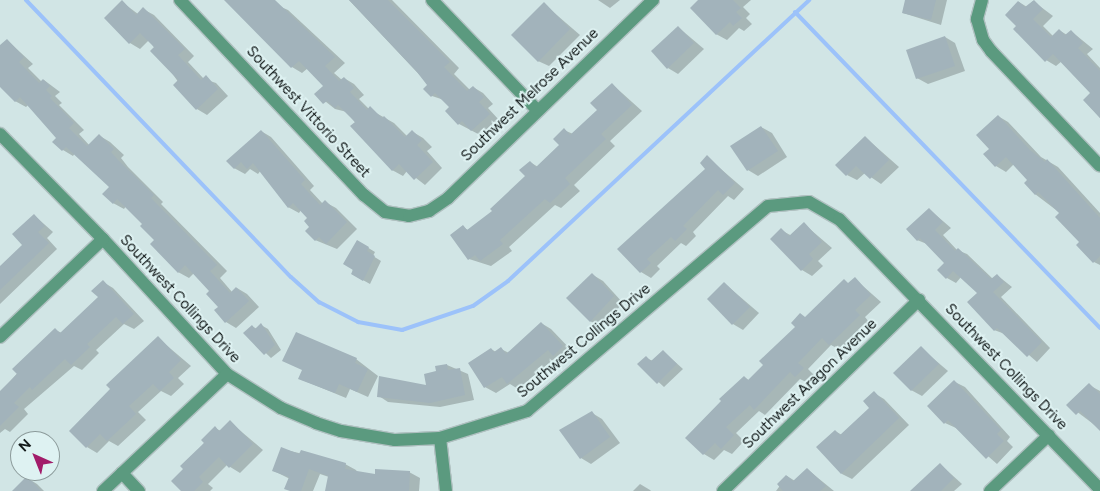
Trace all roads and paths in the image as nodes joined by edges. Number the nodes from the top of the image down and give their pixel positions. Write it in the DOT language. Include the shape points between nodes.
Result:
graph roads {
  1 [pos="180,0"];
  2 [pos="432,0"];
  3 [pos="653,0"];
  4 [pos="982,0"];
  5 [pos="537,110"];
  6 [pos="0,134"];
  7 [pos="1100,166"];
  8 [pos="428,211"];
  9 [pos="103,239"];
  10 [pos="919,300"];
  11 [pos="0,337"];
  12 [pos="227,374"];
  13 [pos="1049,435"];
  14 [pos="440,438"];
  15 [pos="122,473"];
  16 [pos="1100,489"];
  17 [pos="103,491"];
  18 [pos="139,491"];
  19 [pos="446,491"];
  20 [pos="723,491"];
  21 [pos="990,491"];
  1 -- 8 [label="street, Southwest Vittorio Street" via="376,205 386,212 410,216"];
  2 -- 5 [label="street"];
  3 -- 5 [label="street, Southwest Melrose Avenue"];
  4 -- 7 [label="street" via="977,19 983,40"];
  5 -- 8 [label="street, Southwest Melrose Avenue" via="448,198"];
  6 -- 9 [label="street, Southwest Collings Drive"];
  9 -- 11 [label="street"];
  9 -- 12 [label="street, Southwest Collings Drive"];
  10 -- 13 [label="street, Southwest Collings Drive"];
  10 -- 14 [label="street, Southwest Collings Drive" via="839,219 809,202 768,206 527,411"];
  10 -- 20 [label="street, Southwest Aragon Avenue"];
  12 -- 14 [label="street, Southwest Collings Drive" via="294,415 341,431 395,440"];
  12 -- 15 [label="street"];
  13 -- 16 [label="street, Southwest Collings Drive"];
  13 -- 21 [label="street"];
  14 -- 19 [label="street"];
  15 -- 17 [label="street"];
  15 -- 18 [label="street"];
}
